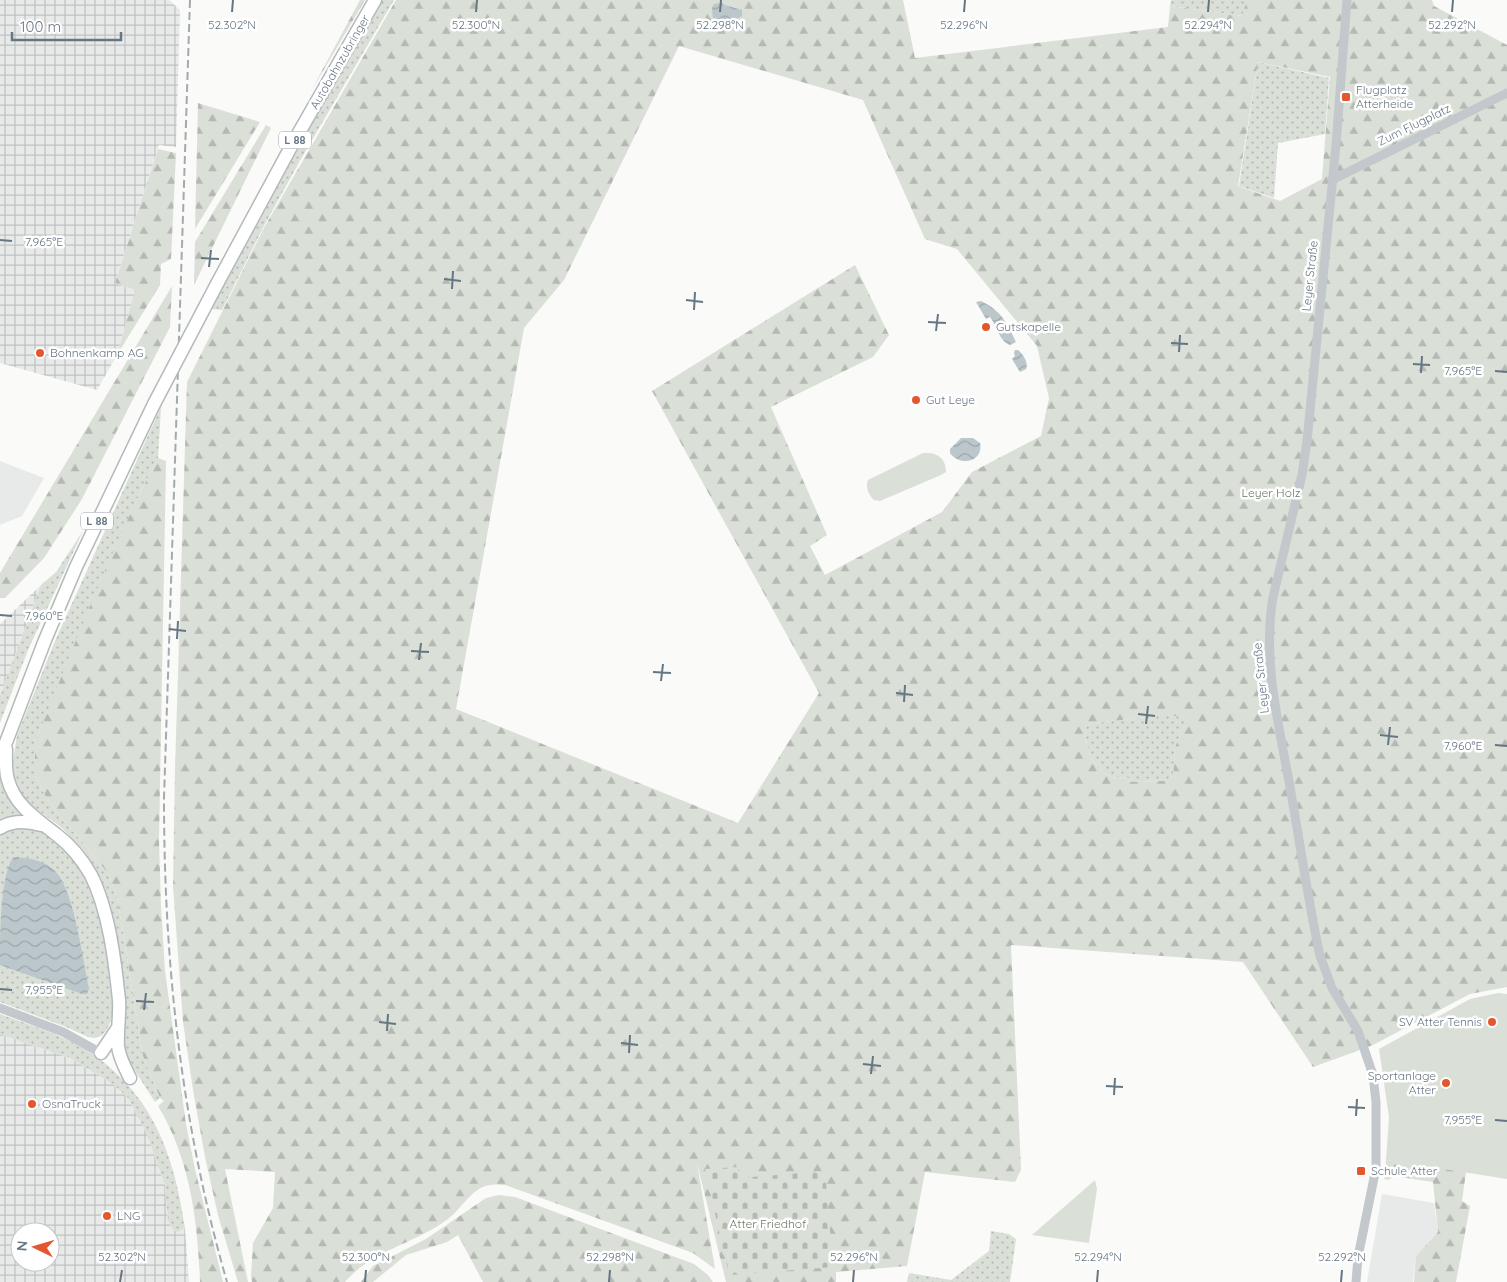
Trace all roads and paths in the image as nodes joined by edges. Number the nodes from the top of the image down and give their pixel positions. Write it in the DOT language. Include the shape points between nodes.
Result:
graph roads {
  1 [pos="375,0"];
  2 [pos="1347,0"];
  3 [pos="1507,93"];
  4 [pos="1332,180"];
  5 [pos="6,739"];
  6 [pos="0,752"];
  7 [pos="0,758"];
  8 [pos="45,826"];
  9 [pos="0,828"];
  10 [pos="0,1008"];
  11 [pos="119,1026"];
  12 [pos="101,1053"];
  13 [pos="130,1078"];
  14 [pos="1356,1282"];
  1 -- 5 [label="highway, Autobahnzubringer / L 88, bridge" via="288,152 154,404 76,567"];
  2 -- 4 [label="street, Leyer Straße"];
  3 -- 4 [label="street, Zum Flugplatz"];
  4 -- 14 [label="street, Leyer Straße" via="1307,441 1302,475 1272,597 1269,656 1320,956 1332,988 1358,1031 1373,1075 1377,1119 1376,1168"];
  5 -- 6 [label="highway"];
  5 -- 7 [label="highway, L 88"];
  5 -- 8 [label="highway" via="7,778 11,790 26,810"];
  8 -- 9 [label="highway" via="16,822"];
  8 -- 11 [label="highway" via="77,856 90,873 100,895 119,1002"];
  10 -- 12 [label="street" via="63,1032"];
  11 -- 12 [label="highway"];
  11 -- 13 [label="highway" via="118,1046"];
}
